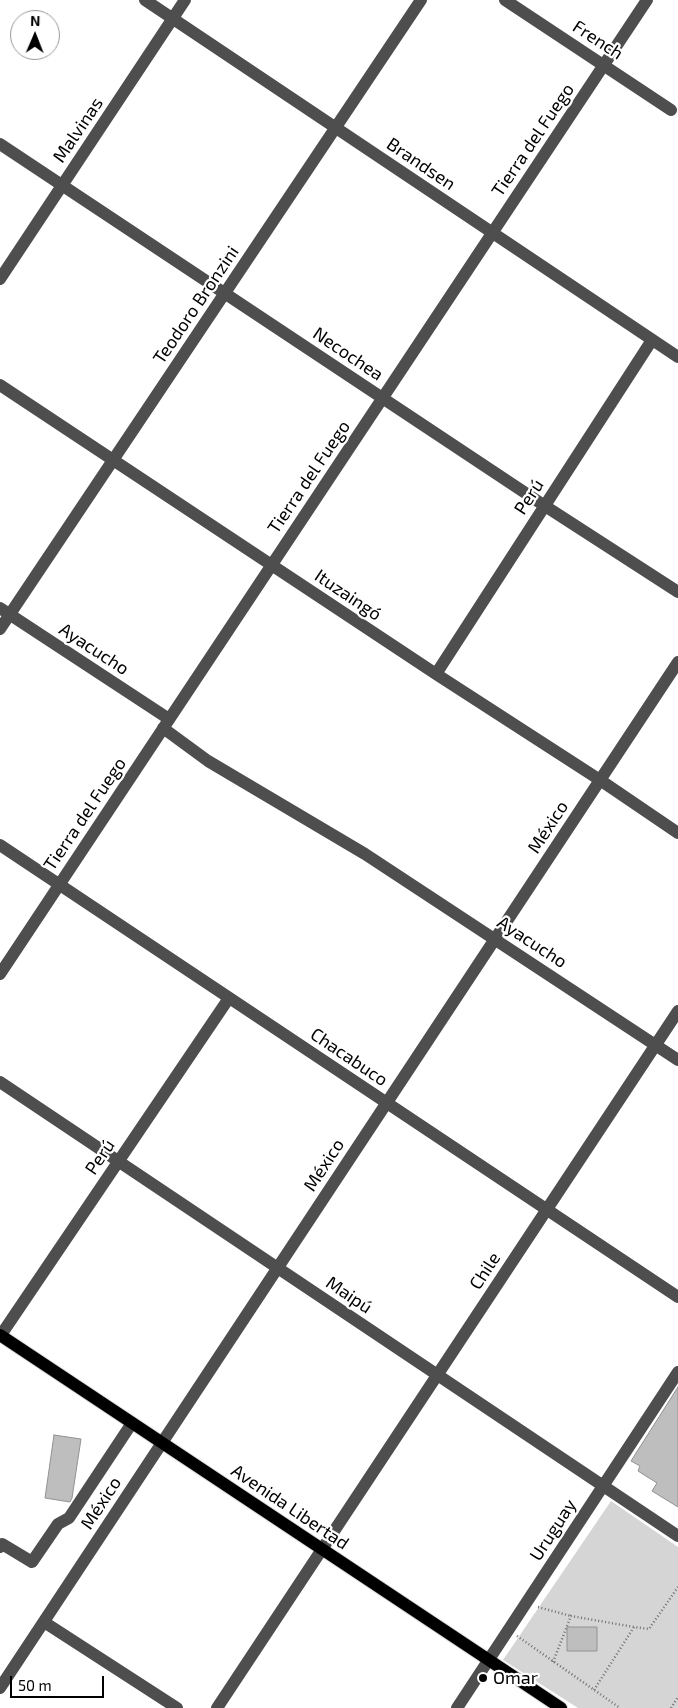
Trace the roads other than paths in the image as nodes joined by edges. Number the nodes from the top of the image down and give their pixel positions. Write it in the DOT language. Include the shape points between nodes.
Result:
graph roads {
  1 [pos="145,0"];
  2 [pos="185,0"];
  3 [pos="421,0"];
  4 [pos="506,0"];
  5 [pos="647,0"];
  6 [pos="172,18"];
  7 [pos="604,65"];
  8 [pos="671,110"];
  9 [pos="336,128"];
  10 [pos="0,144"];
  11 [pos="62,185"];
  12 [pos="492,233"];
  13 [pos="0,279"];
  14 [pos="225,293"];
  15 [pos="652,340"];
  16 [pos="678,357"];
  17 [pos="0,385"];
  18 [pos="382,398"];
  19 [pos="113,460"];
  20 [pos="544,506"];
  21 [pos="272,565"];
  22 [pos="678,592"];
  23 [pos="5,612"];
  24 [pos="0,630"];
  25 [pos="678,662"];
  26 [pos="436,674"];
  27 [pos="166,724"];
  28 [pos="600,780"];
  29 [pos="678,833"];
  30 [pos="0,845"];
  31 [pos="59,885"];
  32 [pos="495,938"];
  33 [pos="0,974"];
  34 [pos="229,998"];
  35 [pos="678,1011"];
  36 [pos="656,1045"];
  37 [pos="678,1060"];
  38 [pos="0,1082"];
  39 [pos="387,1103"];
  40 [pos="118,1161"];
  41 [pos="547,1210"];
  42 [pos="278,1268"];
  43 [pos="678,1297"];
  44 [pos="0,1335"];
  45 [pos="678,1372"];
  46 [pos="437,1375"];
  47 [pos="132,1423"];
  48 [pos="162,1442"];
  49 [pos="603,1486"];
  50 [pos="678,1536"];
  51 [pos="0,1547"];
  52 [pos="322,1549"];
  53 [pos="44,1622"];
  54 [pos="488,1660"];
  55 [pos="0,1688"];
  56 [pos="177,1708"];
  57 [pos="217,1708"];
  58 [pos="456,1708"];
  59 [pos="561,1708"];
  1 -- 6 [label="street, Brandsen"];
  2 -- 6 [label="street, Malvinas"];
  3 -- 9 [label="street, Teodoro Bronzini"];
  4 -- 7 [label="street, French"];
  5 -- 7 [label="street, Tierra del Fuego"];
  6 -- 9 [label="street, Brandsen"];
  6 -- 11 [label="street, Malvinas"];
  7 -- 8 [label="street, French"];
  7 -- 12 [label="street, Tierra del Fuego"];
  9 -- 12 [label="street, Brandsen"];
  9 -- 14 [label="street, Teodoro Bronzini"];
  10 -- 11 [label="street, Necochea"];
  11 -- 13 [label="street, Malvinas"];
  11 -- 14 [label="street, Necochea"];
  12 -- 15 [label="street, Brandsen"];
  12 -- 18 [label="street, Tierra del Fuego"];
  14 -- 18 [label="street, Necochea"];
  14 -- 19 [label="street, Teodoro Bronzini"];
  15 -- 16 [label="street, Brandsen"];
  15 -- 20 [label="street, Perú"];
  17 -- 19 [label="street, Ituzaingó"];
  18 -- 20 [label="street, Necochea"];
  18 -- 21 [label="street, Tierra del Fuego"];
  19 -- 21 [label="street, Ituzaingó"];
  19 -- 23 [label="street, Teodoro Bronzini"];
  20 -- 22 [label="street, Necochea"];
  20 -- 26 [label="street, Perú"];
  21 -- 26 [label="street, Ituzaingó"];
  21 -- 27 [label="street, Tierra del Fuego"];
  23 -- 24 [label="street, Teodoro Bronzini"];
  23 -- 27 [label="street, Ayacucho"];
  25 -- 28 [label="street, México"];
  26 -- 28 [label="street, Ituzaingó"];
  27 -- 31 [label="street, Tierra del Fuego"];
  27 -- 32 [label="street, Ayacucho" via="208,761 365,854"];
  28 -- 29 [label="street, Ituzaingó"];
  28 -- 32 [label="street, México"];
  30 -- 31 [label="street, Chacabuco"];
  31 -- 33 [label="street, Tierra del Fuego"];
  31 -- 34 [label="street, Chacabuco"];
  32 -- 36 [label="street, Ayacucho"];
  32 -- 39 [label="street, México"];
  34 -- 39 [label="street, Chacabuco"];
  34 -- 40 [label="street, Perú"];
  35 -- 36 [label="street, Chile"];
  36 -- 37 [label="street, Ayacucho"];
  36 -- 41 [label="street, Chile"];
  38 -- 40 [label="street, Maipú"];
  39 -- 41 [label="street, Chacabuco"];
  39 -- 42 [label="street, México"];
  40 -- 42 [label="street, Maipú"];
  40 -- 44 [label="street, Perú"];
  41 -- 43 [label="street, Chacabuco"];
  41 -- 46 [label="street, Chile"];
  42 -- 46 [label="street, Maipú"];
  42 -- 48 [label="street, México"];
  44 -- 47 [label="main road, Avenida Libertad"];
  45 -- 49 [label="street, Uruguay"];
  46 -- 49 [label="street, Maipú"];
  46 -- 52 [label="street, Chile"];
  47 -- 48 [label="main road, Avenida Libertad"];
  47 -- 51 [label="street" via="69,1518 58,1524 32,1562 2,1544"];
  48 -- 52 [label="main road, Avenida Libertad"];
  48 -- 53 [label="street, México"];
  49 -- 50 [label="street, Maipú"];
  49 -- 54 [label="street, Uruguay"];
  52 -- 54 [label="main road, Avenida Libertad"];
  52 -- 57 [label="street, Chile"];
  53 -- 55 [label="street, México"];
  53 -- 56 [label="street"];
  54 -- 58 [label="street, Uruguay"];
  54 -- 59 [label="main road, Avenida Libertad"];
}
